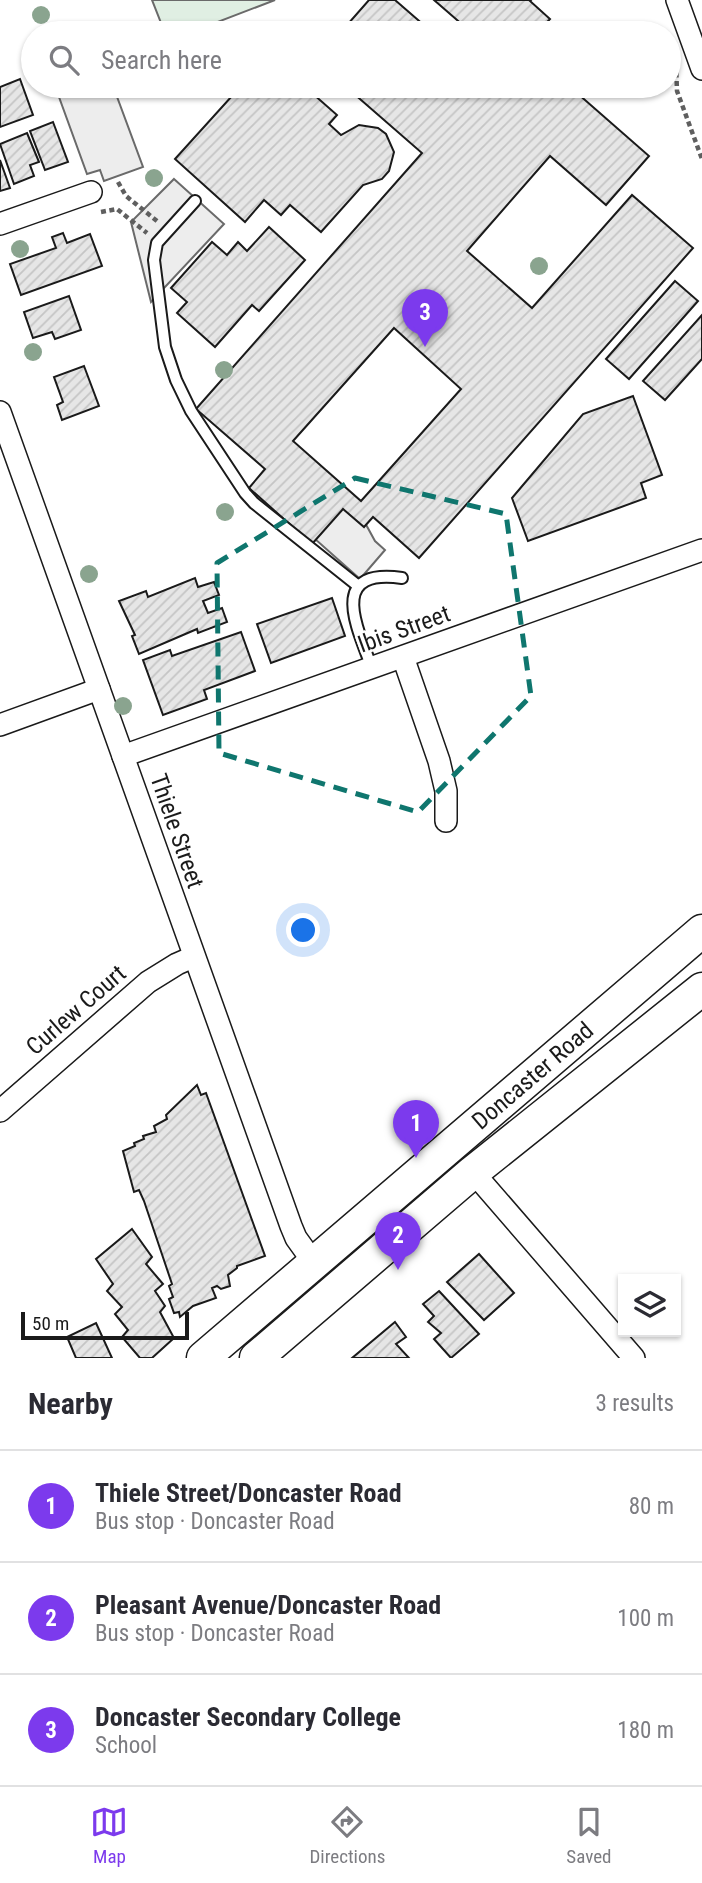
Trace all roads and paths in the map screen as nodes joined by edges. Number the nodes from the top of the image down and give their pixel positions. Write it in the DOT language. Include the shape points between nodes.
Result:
graph roads {
  1 [pos="677,0"];
  2 [pos="691,36"];
  3 [pos="681,51"];
  4 [pos="702,69"];
  5 [pos="680,98"];
  6 [pos="702,159"];
  7 [pos="118,182"];
  8 [pos="91,192"];
  9 [pos="195,201"];
  10 [pos="98,213"];
  11 [pos="131,219"];
  12 [pos="0,224"];
  13 [pos="169,230"];
  14 [pos="0,412"];
  15 [pos="702,550"];
  16 [pos="402,578"];
  17 [pos="357,585"];
  18 [pos="403,657"];
  19 [pos="372,668"];
  20 [pos="99,689"];
  21 [pos="0,725"];
  22 [pos="123,756"];
  23 [pos="446,821"];
  24 [pos="702,931"];
  25 [pos="193,957"];
  26 [pos="702,989"];
  27 [pos="0,1111"];
  28 [pos="473,1172"];
  29 [pos="314,1263"];
  30 [pos="203,1358"];
  31 [pos="256,1358"];
  32 [pos="634,1358"];
  1 -- 2 [label="street"];
  2 -- 3 [label="path"];
  2 -- 4 [label="street"];
  5 -- 6 [label="path"];
  7 -- 13 [label="path" via="126,196"];
  8 -- 12 [label="street"];
  9 -- 13 [label="lane"];
  10 -- 11 [label="path" via="117,209"];
  13 -- 17 [label="lane" via="158,243 154,277 165,347 191,411 254,503"];
  14 -- 20 [label="street, Thiele Street"];
  15 -- 18 [label="street, Ibis Street"];
  16 -- 17 [label="lane" via="381,575"];
  17 -- 19 [label="lane" via="352,607"];
  18 -- 19 [label="street, Ibis Street"];
  18 -- 23 [label="street" via="439,761"];
  19 -- 22 [label="street, Ibis Street"];
  20 -- 21 [label="street"];
  20 -- 22 [label="street, Thiele Street"];
  22 -- 25 [label="street, Thiele Street"];
  24 -- 29 [label="main road, Doncaster Road"];
  25 -- 27 [label="street, Curlew Court" via="148,982"];
  25 -- 29 [label="street, Thiele Street" via="291,1226"];
  26 -- 28 [label="main road, Doncaster Road"];
  28 -- 31 [label="main road, Doncaster Road"];
  28 -- 32 [label="street"];
  29 -- 30 [label="main road, Doncaster Road"];
}
